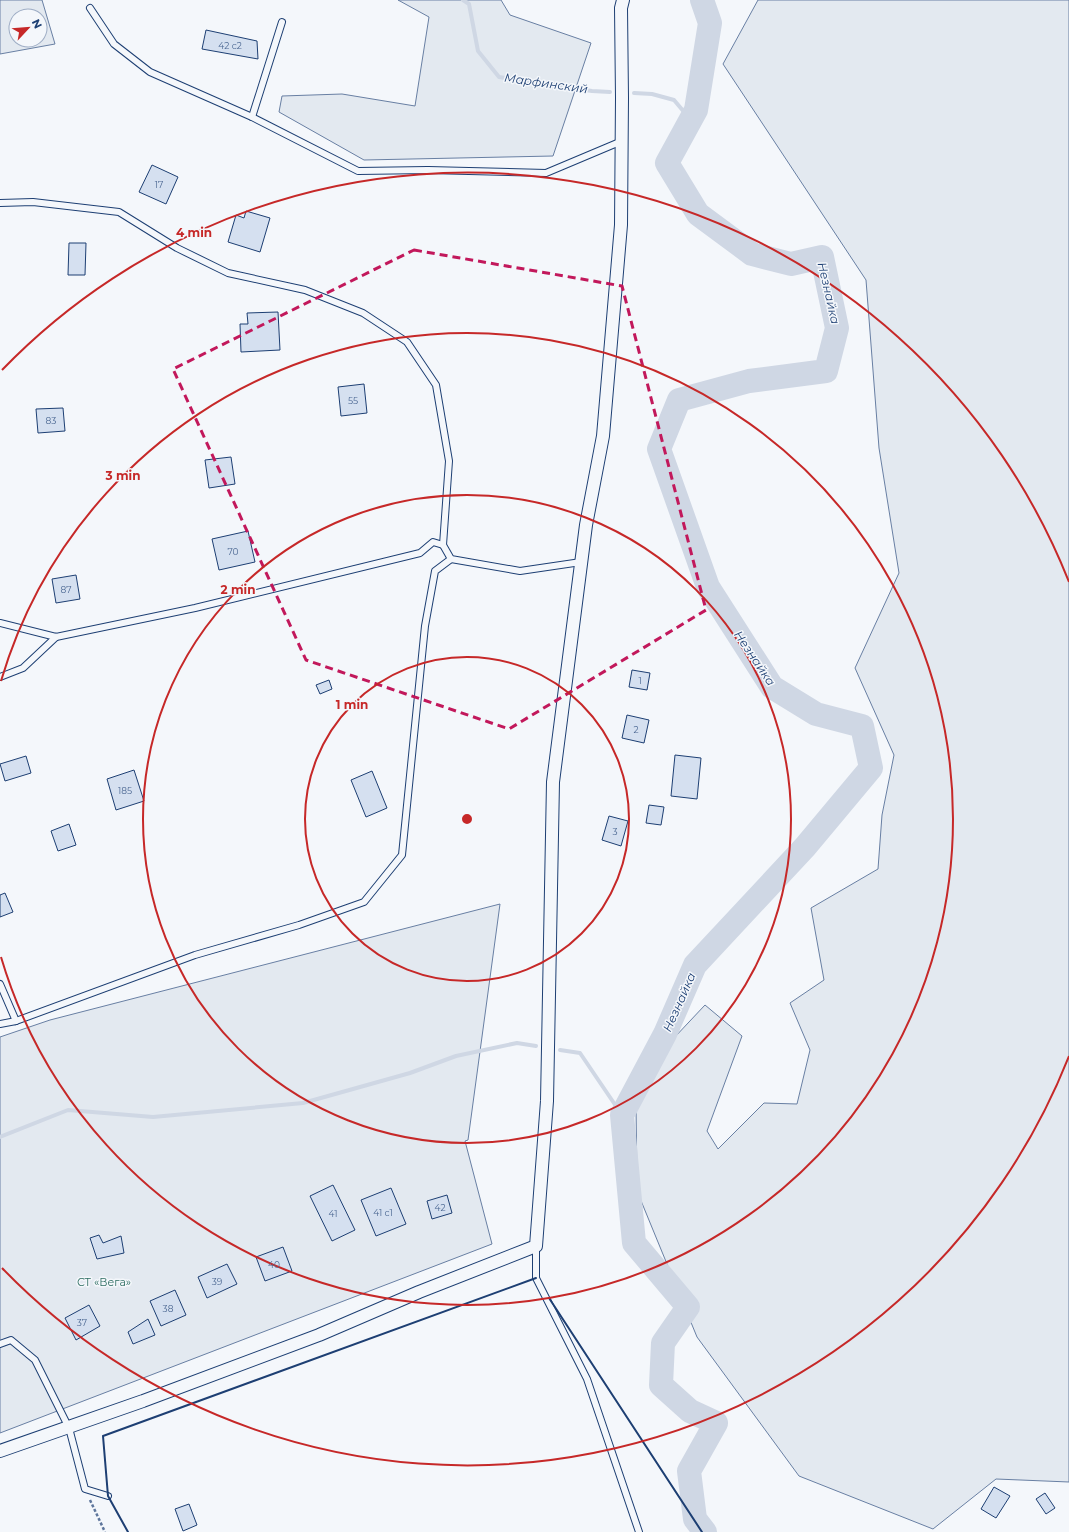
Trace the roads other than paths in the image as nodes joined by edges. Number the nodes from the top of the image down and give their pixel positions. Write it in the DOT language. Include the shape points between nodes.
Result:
graph roads {
  1 [pos="623,0"];
  2 [pos="90,8"];
  3 [pos="282,22"];
  4 [pos="252,117"];
  5 [pos="622,141"];
  6 [pos="0,203"];
  7 [pos="443,546"];
  8 [pos="451,559"];
  9 [pos="581,562"];
  10 [pos="0,623"];
  11 [pos="56,637"];
  12 [pos="0,677"];
  13 [pos="0,984"];
  14 [pos="16,1021"];
  15 [pos="0,1024"];
  16 [pos="536,1246"];
  17 [pos="0,1344"];
  18 [pos="69,1428"];
  19 [pos="0,1451"];
  20 [pos="108,1496"];
  21 [pos="639,1532"];
  1 -- 5 [label="street"];
  2 -- 4 [label="lane" via="114,44 150,72"];
  3 -- 4 [label="lane"];
  4 -- 5 [label="lane" via="358,171 546,173"];
  5 -- 9 [label="street" via="621,225 604,436"];
  6 -- 7 [label="lane" via="33,202 119,212 177,248 228,273 305,290 363,313 407,342 436,385 449,461"];
  7 -- 8 [label="lane"];
  7 -- 11 [label="lane" via="433,542 420,553 196,608"];
  8 -- 9 [label="lane" via="520,571"];
  8 -- 14 [label="lane" via="435,571 425,626 402,855 364,902 299,925 195,955"];
  9 -- 16 [label="street" via="553,782 547,1101"];
  10 -- 11 [label="lane"];
  11 -- 12 [label="lane" via="23,668"];
  13 -- 14 [label="lane"];
  14 -- 15 [label="lane"];
  16 -- 18 [label="street" via="318,1335"];
  16 -- 21 [label="lane" via="536,1278 587,1379"];
  17 -- 18 [label="lane" via="11,1340 35,1360"];
  18 -- 19 [label="street"];
  18 -- 20 [label="lane" via="85,1489"];
}
